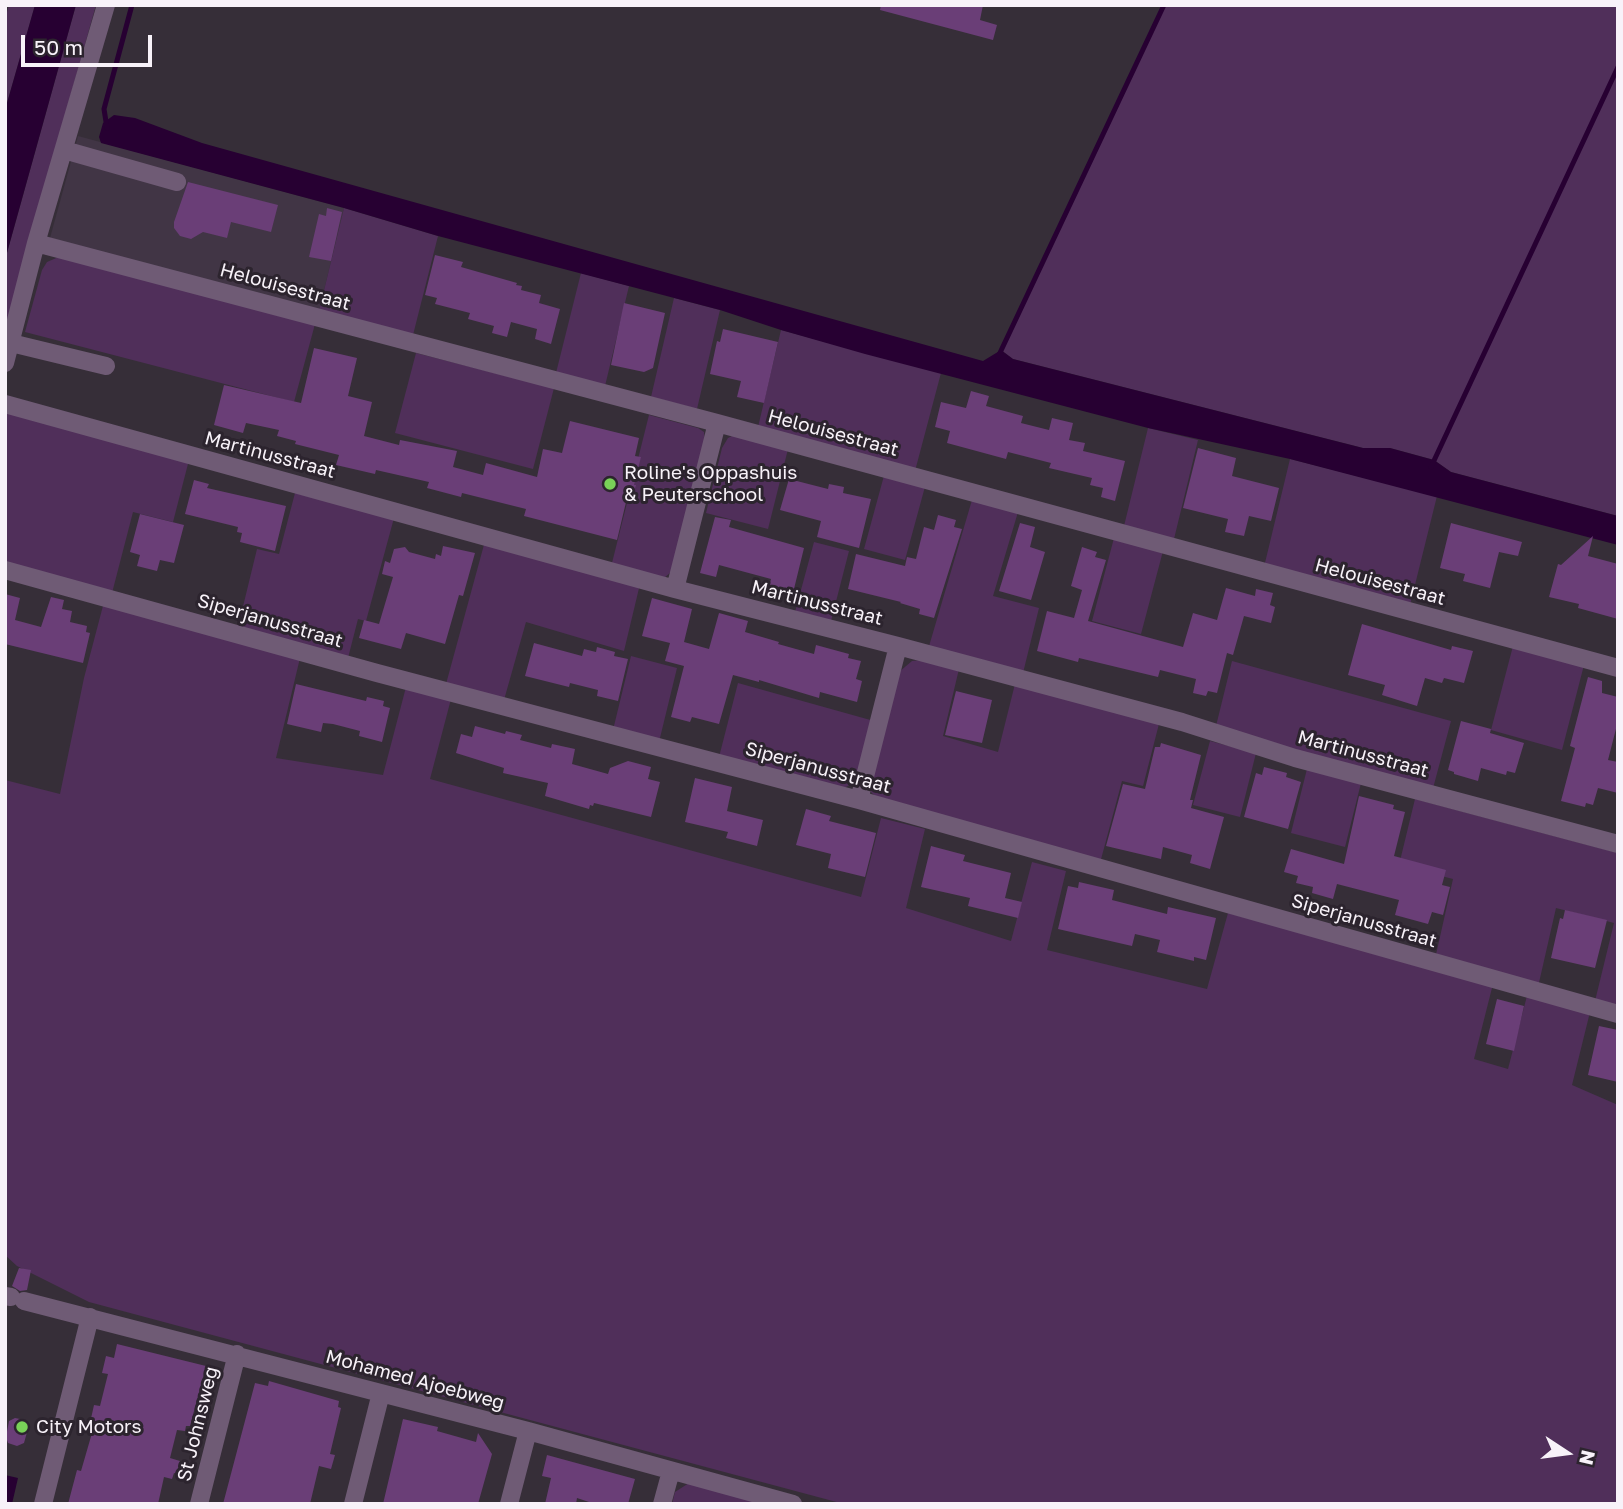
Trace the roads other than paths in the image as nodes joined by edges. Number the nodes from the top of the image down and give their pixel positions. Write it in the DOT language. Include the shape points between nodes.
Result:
graph roads {
  1 [pos="106,5"];
  2 [pos="64,150"];
  3 [pos="177,182"];
  4 [pos="36,243"];
  5 [pos="11,342"];
  6 [pos="5,363"];
  7 [pos="106,366"];
  8 [pos="5,404"];
  9 [pos="718,424"];
  10 [pos="5,570"];
  11 [pos="675,589"];
  12 [pos="898,646"];
  13 [pos="1618,668"];
  14 [pos="859,800"];
  15 [pos="1618,844"];
  16 [pos="1618,1014"];
  17 [pos="14,1298"];
  18 [pos="90,1317"];
  19 [pos="237,1354"];
  20 [pos="381,1393"];
  21 [pos="528,1431"];
  22 [pos="671,1471"];
  23 [pos="43,1504"];
  24 [pos="199,1504"];
  25 [pos="353,1504"];
  26 [pos="509,1504"];
  27 [pos="662,1504"];
  28 [pos="793,1504"];
  1 -- 2 [label="street"];
  2 -- 3 [label="street"];
  2 -- 4 [label="street"];
  4 -- 5 [label="street"];
  4 -- 9 [label="street, Helouisestraat"];
  5 -- 6 [label="street"];
  5 -- 7 [label="street"];
  8 -- 11 [label="street, Martinusstraat"];
  9 -- 11 [label="street"];
  9 -- 13 [label="street, Helouisestraat"];
  10 -- 14 [label="street, Siperjanusstraat"];
  11 -- 12 [label="street, Martinusstraat"];
  12 -- 14 [label="street"];
  12 -- 15 [label="street, Martinusstraat"];
  14 -- 16 [label="street, Siperjanusstraat"];
  17 -- 18 [label="street, Mohamed Ajoebweg"];
  18 -- 19 [label="street, Mohamed Ajoebweg"];
  18 -- 23 [label="street"];
  19 -- 20 [label="street, Mohamed Ajoebweg"];
  19 -- 24 [label="street, St Johnsweg"];
  20 -- 21 [label="street, Mohamed Ajoebweg"];
  20 -- 25 [label="street"];
  21 -- 22 [label="street, Mohamed Ajoebweg"];
  21 -- 26 [label="street"];
  22 -- 27 [label="street"];
  22 -- 28 [label="street, Mohamed Ajoebweg"];
}
